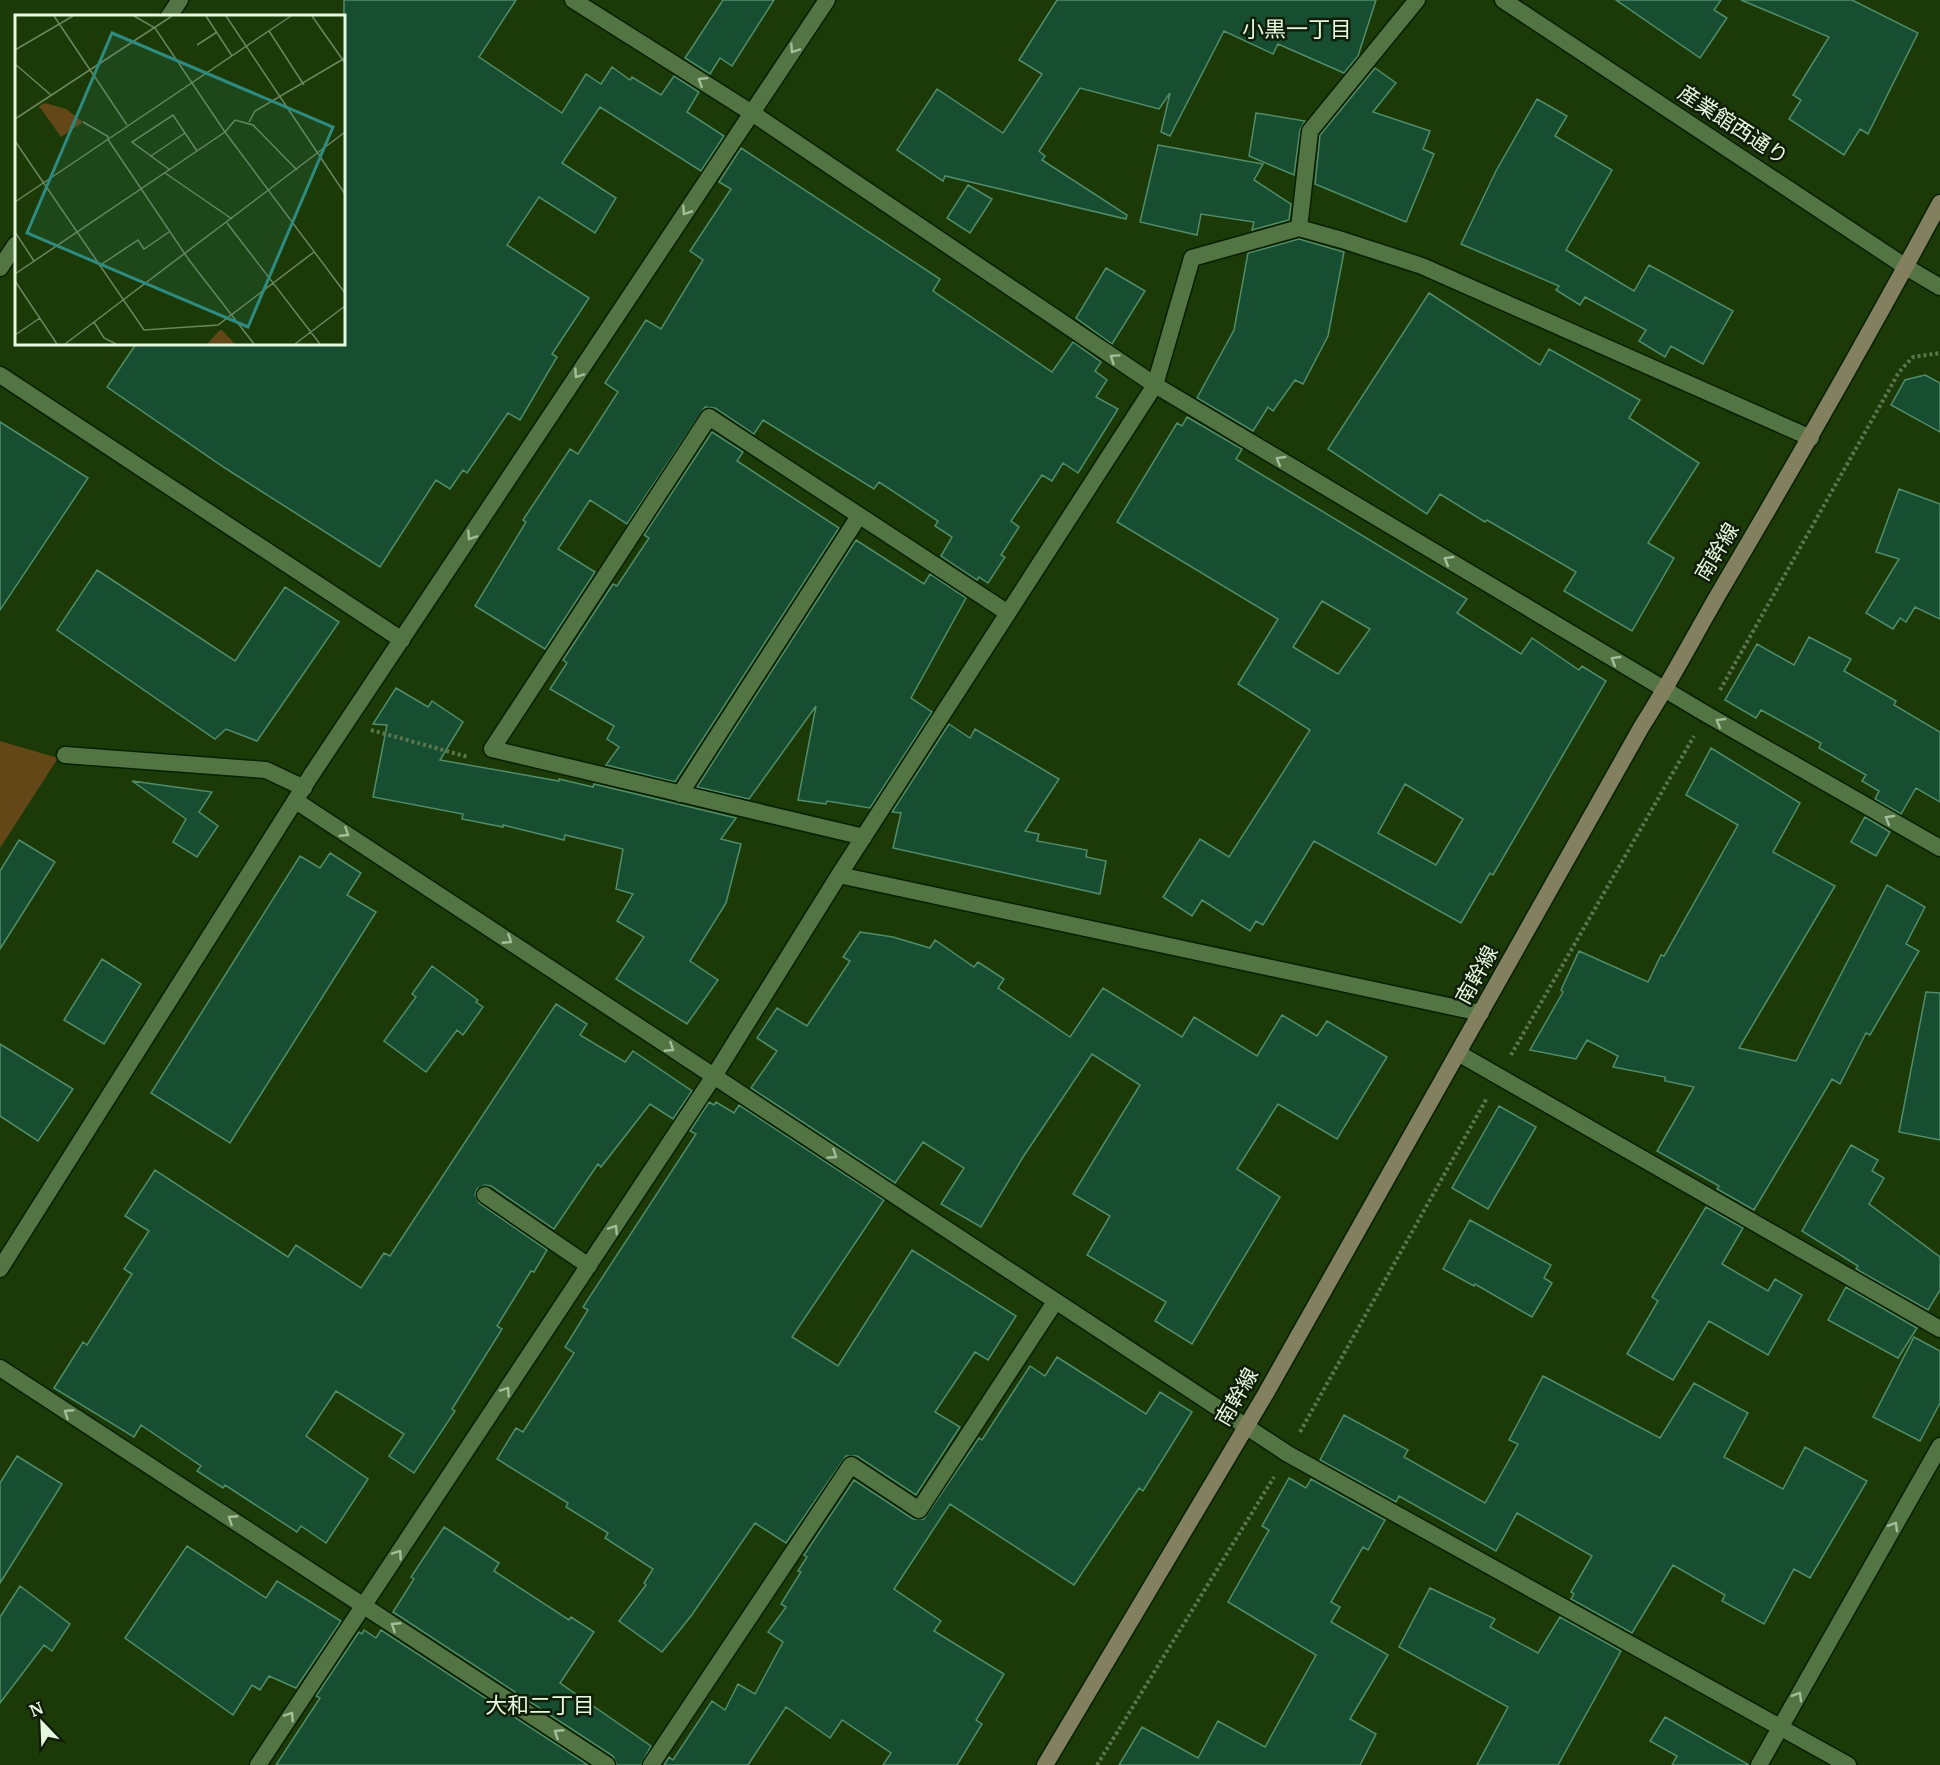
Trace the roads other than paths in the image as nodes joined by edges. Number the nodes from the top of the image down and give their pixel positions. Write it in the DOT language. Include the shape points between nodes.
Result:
graph roads {
  1 [pos="180,0"];
  2 [pos="573,0"];
  3 [pos="827,0"];
  4 [pos="1417,0"];
  5 [pos="1503,0"];
  6 [pos="170,15"];
  7 [pos="752,113"];
  8 [pos="1940,203"];
  9 [pos="1299,228"];
  10 [pos="15,246"];
  11 [pos="1906,267"];
  12 [pos="0,268"];
  13 [pos="1940,287"];
  14 [pos="0,375"];
  15 [pos="1155,385"];
  16 [pos="1810,438"];
  17 [pos="860,516"];
  18 [pos="1008,613"];
  19 [pos="402,640"];
  20 [pos="1665,690"];
  21 [pos="65,755"];
  22 [pos="300,794"];
  23 [pos="680,794"];
  24 [pos="864,837"];
  25 [pos="1940,848"];
  26 [pos="839,875"];
  27 [pos="1482,1013"];
  28 [pos="1458,1053"];
  29 [pos="714,1076"];
  30 [pos="485,1195"];
  31 [pos="589,1266"];
  32 [pos="0,1269"];
  33 [pos="1055,1302"];
  34 [pos="1940,1329"];
  35 [pos="0,1368"];
  36 [pos="1246,1426"];
  37 [pos="1940,1446"];
  38 [pos="364,1605"];
  39 [pos="1780,1727"];
  40 [pos="258,1765"];
  41 [pos="607,1765"];
  42 [pos="651,1765"];
  43 [pos="1045,1765"];
  44 [pos="1759,1765"];
  45 [pos="1848,1765"];
  1 -- 6 [label="street"];
  7 -- 2 [label="street, one-way"];
  3 -- 7 [label="street, one-way"];
  4 -- 9 [label="street" via="1310,131"];
  5 -- 11 [label="street, 産業館西通り"];
  15 -- 7 [label="street, one-way"];
  7 -- 19 [label="street, one-way"];
  8 -- 11 [label="main road, 南幹線"];
  9 -- 15 [label="street" via="1192,258"];
  9 -- 16 [label="street" via="1422,266"];
  10 -- 12 [label="street"];
  11 -- 13 [label="street, 産業館西通り"];
  11 -- 16 [label="main road, 南幹線"];
  14 -- 19 [label="street"];
  15 -- 18 [label="street"];
  20 -- 15 [label="street, one-way"];
  16 -- 20 [label="main road, 南幹線"];
  17 -- 18 [label="street"];
  17 -- 23 [label="street"];
  17 -- 23 [label="street" via="708,417 492,749"];
  18 -- 24 [label="street"];
  19 -- 22 [label="street"];
  25 -- 20 [label="street, one-way"];
  20 -- 27 [label="main road, 南幹線" via="1641,726"];
  21 -- 22 [label="street" via="266,770 286,777"];
  22 -- 29 [label="street, one-way"];
  22 -- 32 [label="street"];
  23 -- 24 [label="street"];
  24 -- 26 [label="street"];
  26 -- 27 [label="street"];
  26 -- 29 [label="street"];
  27 -- 28 [label="main road, 南幹線"];
  28 -- 34 [label="street"];
  28 -- 36 [label="main road, 南幹線"];
  31 -- 29 [label="street, one-way"];
  29 -- 33 [label="street, one-way"];
  30 -- 31 [label="street"];
  38 -- 31 [label="street, one-way"];
  33 -- 36 [label="street"];
  33 -- 42 [label="street" via="919,1510 851,1465"];
  38 -- 35 [label="street, one-way"];
  36 -- 39 [label="street" via="1288,1454"];
  36 -- 43 [label="main road, 南幹線"];
  39 -- 37 [label="street, one-way"];
  40 -- 38 [label="street, one-way"];
  41 -- 38 [label="street, one-way"];
  39 -- 44 [label="street"];
  39 -- 45 [label="street"];
}
